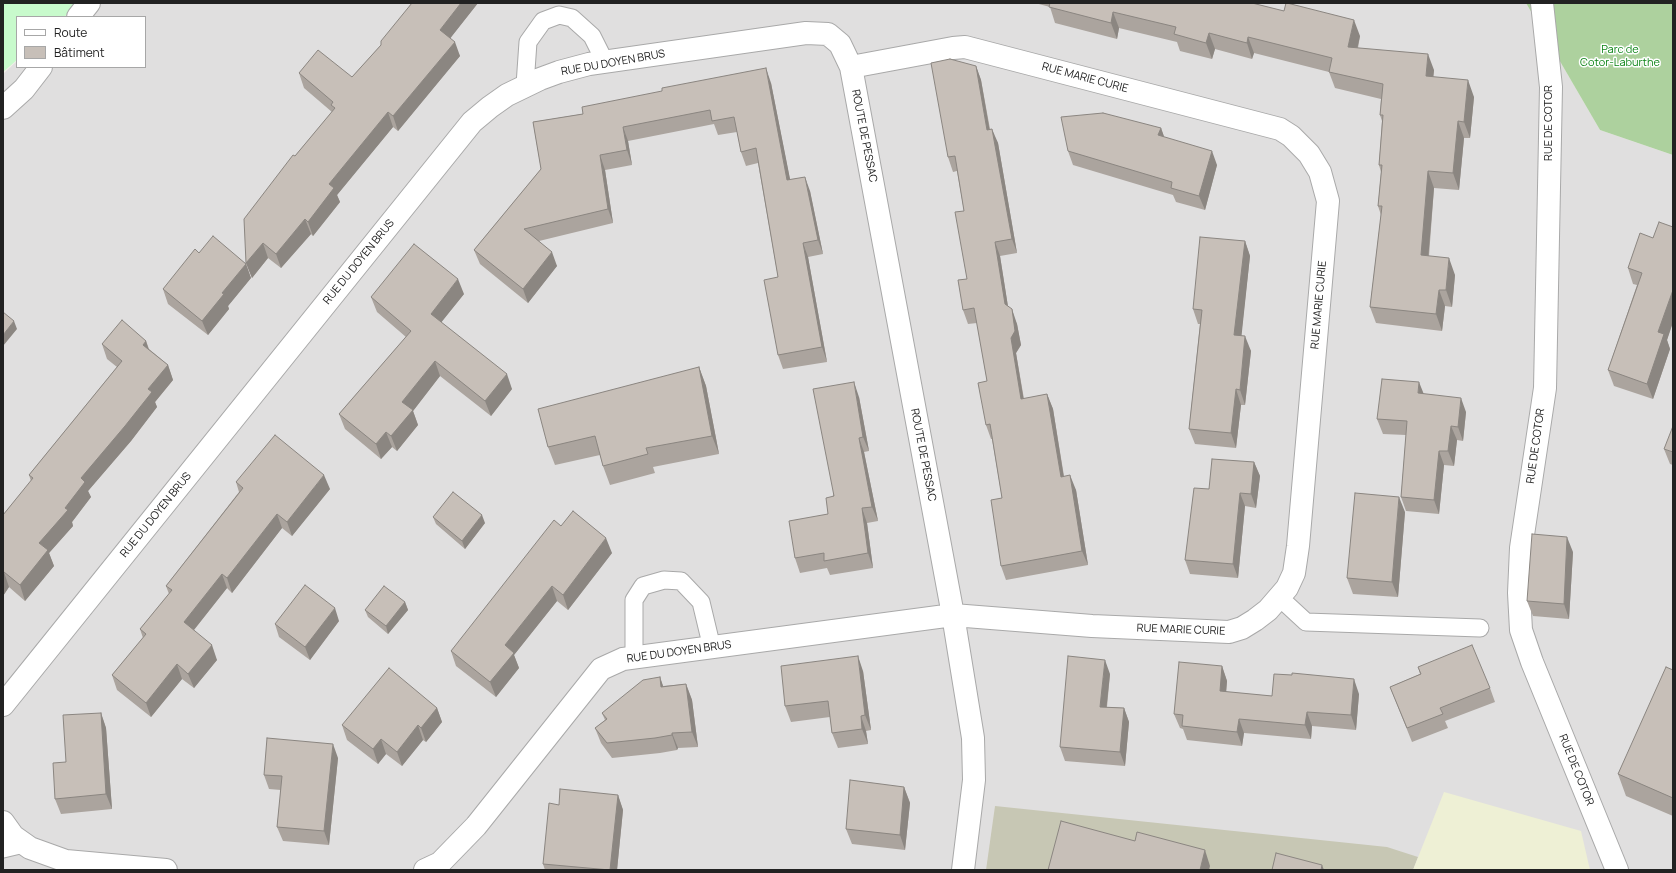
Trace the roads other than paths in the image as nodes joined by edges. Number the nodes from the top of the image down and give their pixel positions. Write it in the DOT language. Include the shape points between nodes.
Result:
graph roads {
  1 [pos="89,3"];
  2 [pos="1542,3"];
  3 [pos="79,16"];
  4 [pos="840,44"];
  5 [pos="605,62"];
  6 [pos="851,67"];
  7 [pos="40,68"];
  8 [pos="525,85"];
  9 [pos="3,108"];
  10 [pos="1280,598"];
  11 [pos="953,615"];
  12 [pos="1480,628"];
  13 [pos="712,648"];
  14 [pos="634,658"];
  15 [pos="3,705"];
  16 [pos="3,822"];
  17 [pos="24,844"];
  18 [pos="3,849"];
  19 [pos="166,870"];
  20 [pos="425,870"];
  21 [pos="963,870"];
  22 [pos="1617,870"];
  1 -- 3 [label="street"];
  2 -- 22 [label="street, RUE DE COTOR" via="1550,87 1545,388 1521,548 1521,630"];
  4 -- 5 [label="street, RUE DU DOYEN BRUS" via="828,34 806,33"];
  4 -- 6 [label="street, ROUTE DE PESSAC"];
  5 -- 8 [label="street, RUE DU DOYEN BRUS" via="559,72"];
  5 -- 8 [label="lane" via="592,36 572,18 559,15 543,21 528,42"];
  6 -- 10 [label="street, RUE MARIE CURIE" via="965,47 1280,129 1292,136 1309,154 1320,172 1328,201 1298,546 1294,573"];
  6 -- 11 [label="street, ROUTE DE PESSAC"];
  7 -- 9 [label="street" via="24,89"];
  8 -- 15 [label="street, RUE DU DOYEN BRUS" via="506,95 472,122"];
  10 -- 11 [label="street, RUE MARIE CURIE" via="1255,620 1229,632 1092,626"];
  10 -- 12 [label="lane" via="1306,622"];
  11 -- 13 [label="street, RUE DU DOYEN BRUS"];
  11 -- 21 [label="street, ROUTE DE PESSAC" via="973,738 974,780"];
  13 -- 14 [label="street, RUE DU DOYEN BRUS"];
  13 -- 14 [label="lane" via="700,602 681,581 664,580 643,586 634,600"];
  14 -- 20 [label="street, RUE DU DOYEN BRUS" via="623,659 601,669 476,826 440,863"];
  16 -- 17 [label="street" via="13,836"];
  17 -- 18 [label="lane"];
  17 -- 19 [label="street" via="66,861"];
}
